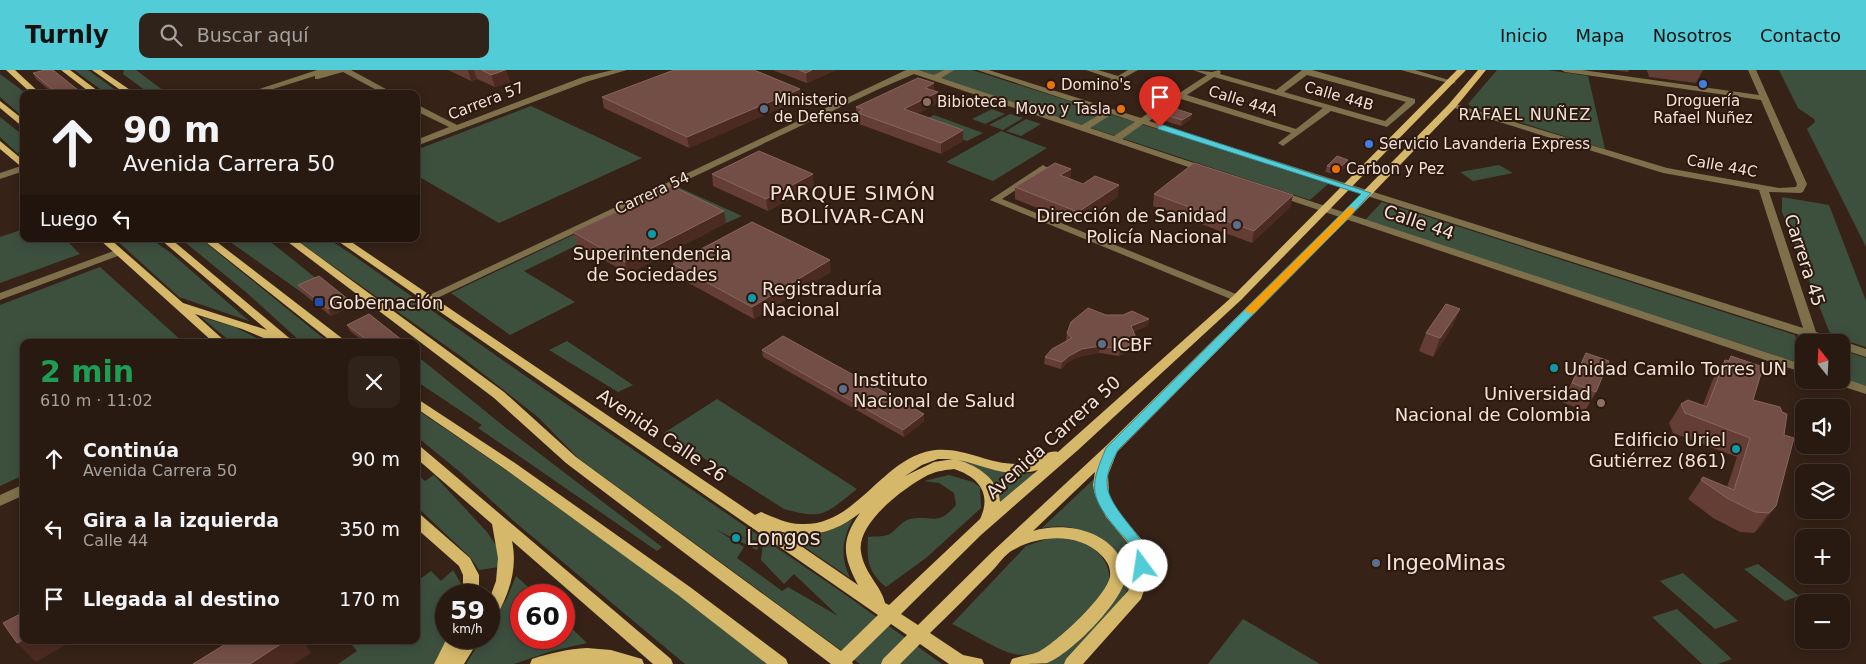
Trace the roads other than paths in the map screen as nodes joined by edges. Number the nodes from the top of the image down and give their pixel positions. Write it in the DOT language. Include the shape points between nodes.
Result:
graph roads {
  1 [pos="10,70"];
  2 [pos="65,70"];
  3 [pos="96,70"];
  4 [pos="112,70"];
  5 [pos="325,70"];
  6 [pos="341,70"];
  7 [pos="345,70"];
  8 [pos="623,70"];
  9 [pos="905,70"];
  10 [pos="950,70"];
  11 [pos="981,70"];
  12 [pos="1090,70"];
  13 [pos="1134,70"];
  14 [pos="1197,70"];
  15 [pos="1405,70"];
  16 [pos="1462,70"];
  17 [pos="1482,70"];
  18 [pos="1565,70"];
  19 [pos="1752,70"];
  20 [pos="912,71"];
  21 [pos="1307,71"];
  22 [pos="1217,72"];
  23 [pos="934,78"];
  24 [pos="110,79"];
  25 [pos="1119,79"];
  26 [pos="1452,82"];
  27 [pos="876,87"];
  28 [pos="1102,88"];
  29 [pos="32,90"];
  30 [pos="92,90"];
  31 [pos="126,90"];
  32 [pos="261,90"];
  33 [pos="278,90"];
  34 [pos="383,90"];
  35 [pos="1277,93"];
  36 [pos="1180,96"];
  37 [pos="1763,98"];
  38 [pos="0,104"];
  39 [pos="1452,106"];
  40 [pos="1329,108"];
  41 [pos="420,109"];
  42 [pos="1111,111"];
  43 [pos="0,112"];
  44 [pos="13,116"];
  45 [pos="1143,121"];
  46 [pos="20,122"];
  47 [pos="457,128"];
  48 [pos="1083,128"];
  49 [pos="1298,132"];
  50 [pos="1115,139"];
  51 [pos="420,142"];
  52 [pos="1283,143"];
  53 [pos="0,144"];
  54 [pos="20,161"];
  55 [pos="20,165"];
  56 [pos="1043,168"];
  57 [pos="1216,173"];
  58 [pos="0,176"];
  59 [pos="1346,186"];
  60 [pos="1763,188"];
  61 [pos="1271,191"];
  62 [pos="1797,191"];
  63 [pos="1367,193"];
  64 [pos="1324,209"];
  65 [pos="1345,216"];
  66 [pos="107,242"];
  67 [pos="169,242"];
  68 [pos="211,242"];
  69 [pos="293,242"];
  70 [pos="344,242"];
  71 [pos="119,252"];
  72 [pos="0,297"];
  73 [pos="1237,298"];
  74 [pos="427,299"];
  75 [pos="176,304"];
  76 [pos="1801,334"];
  77 [pos="1812,334"];
  78 [pos="217,339"];
  79 [pos="278,339"];
  80 [pos="282,339"];
  81 [pos="335,339"];
  82 [pos="1850,348"];
  83 [pos="1866,353"];
  84 [pos="1795,366"];
  85 [pos="1850,385"];
  86 [pos="1866,390"];
  87 [pos="420,405"];
  88 [pos="1073,448"];
  89 [pos="1112,448"];
  90 [pos="420,453"];
  91 [pos="20,491"];
  92 [pos="0,501"];
  93 [pos="725,502"];
  94 [pos="498,521"];
  95 [pos="420,523"];
  96 [pos="980,528"];
  97 [pos="1002,551"];
  98 [pos="471,584"];
  99 [pos="500,594"];
  100 [pos="882,609"];
  101 [pos="450,649"];
  102 [pos="464,649"];
  103 [pos="960,663"];
  104 [pos="442,664"];
  105 [pos="454,664"];
  106 [pos="538,664"];
  107 [pos="636,664"];
  108 [pos="665,664"];
  109 [pos="780,664"];
  110 [pos="840,664"];
  111 [pos="845,664"];
  112 [pos="889,664"];
  113 [pos="976,664"];
  114 [pos="1018,664"];
  115 [pos="1072,664"];
  1 -- 29 [label="main road"];
  2 -- 30 [label="main road"];
  3 -- 24 [label="main road"];
  4 -- 24 [label="main road"];
  5 -- 32 [label="street"];
  6 -- 33 [label="street"];
  7 -- 34 [label="street"];
  8 -- 47 [label="street, Carrera 57" via="586,79"];
  9 -- 27 [label="street, Carrera 54"];
  10 -- 23 [label="street"];
  11 -- 42 [label="street, Calle 44"];
  12 -- 25 [label="street"];
  13 -- 25 [label="street"];
  14 -- 22 [label="street, Calle 44B"];
  15 -- 26 [label="street"];
  16 -- 26 [label="main road, Avenida Carrera 50"];
  17 -- 39 [label="main road"];
  18 -- 37 [label="street"];
  19 -- 37 [label="street, Carrera 45"];
  20 -- 23 [label="street"];
  20 -- 27 [label="street, Carrera 54"];
  21 -- 35 [label="street"];
  21 -- 40 [label="street, Calle 44B" via="1412,101 1387,124"];
  22 -- 35 [label="street, Calle 44B"];
  22 -- 36 [label="street"];
  23 -- 48 [label="street"];
  24 -- 31 [label="main road"];
  25 -- 28 [label="street"];
  26 -- 59 [label="main road, Avenida Carrera 50"];
  27 -- 74 [label="street, Carrera 54"];
  35 -- 40 [label="street, Calle 44B"];
  36 -- 45 [label="street"];
  36 -- 49 [label="street, Calle 44A"];
  37 -- 62 [label="street, Carrera 45" via="1802,184"];
  38 -- 44 [label="main road"];
  39 -- 60 [label="street, Calle 44C" via="1666,171"];
  39 -- 63 [label="main road"];
  40 -- 49 [label="street"];
  41 -- 47 [label="street"];
  42 -- 45 [label="street, Calle 44"];
  42 -- 48 [label="street"];
  43 -- 44 [label="main road"];
  44 -- 46 [label="main road"];
  45 -- 50 [label="street"];
  45 -- 59 [label="street, Calle 44"];
  47 -- 51 [label="street, Carrera 57"];
  48 -- 50 [label="street"];
  49 -- 52 [label="street"];
  50 -- 57 [label="street"];
  53 -- 54 [label="main road"];
  55 -- 58 [label="street"];
  56 -- 73 [label="street" via="994,199 996,202"];
  59 -- 63 [label="street, Calle 44"];
  59 -- 64 [label="main road, Avenida Carrera 50"];
  60 -- 62 [label="street, Calle 44C"];
  60 -- 77 [label="street, Carrera 45"];
  61 -- 64 [label="street, Calle 44"];
  63 -- 65 [label="main road"];
  63 -- 76 [label="street, Calle 44"];
  64 -- 65 [label="street, Calle 44"];
  64 -- 73 [label="main road, Avenida Carrera 50"];
  65 -- 84 [label="street, Calle 44"];
  65 -- 89 [label="main road"];
  66 -- 71 [label="main road"];
  67 -- 80 [label="main road"];
  68 -- 81 [label="main road"];
  69 -- 111 [label="main road" via="499,395 571,460"];
  70 -- 74 [label="main road, Avenida Calle 26"];
  71 -- 72 [label="street"];
  71 -- 75 [label="main road"];
  73 -- 88 [label="main road, Avenida Carrera 50"];
  74 -- 93 [label="main road, Avenida Calle 26"];
  75 -- 78 [label="main road"];
  75 -- 79 [label="main road"];
  82 -- 83 [label="street"];
  85 -- 86 [label="street"];
  87 -- 109 [label="main road" via="526,477"];
  88 -- 93 [label="main road" via="1039,465 1019,469 998,467 954,454 928,456 907,467 843,518 814,530 783,528"];
  88 -- 96 [label="main road, Avenida Carrera 50"];
  89 -- 97 [label="main road"];
  89 -- 115 [label="main road" via="1101,475 1102,495 1111,513 1139,546 1141,576 1135,594"];
  90 -- 94 [label="main road"];
  91 -- 92 [label="street"];
  93 -- 100 [label="main road, Avenida Calle 26"];
  94 -- 99 [label="main road" via="507,550"];
  94 -- 108 [label="main road"];
  95 -- 98 [label="main road" via="465,562"];
  96 -- 100 [label="main road" via="992,509 993,495 974,472 964,467 943,465 917,474 867,516 854,536 855,565"];
  96 -- 110 [label="main road, Avenida Carrera 50"];
  97 -- 112 [label="main road"];
  97 -- 114 [label="main road" via="1036,535 1054,532 1075,534 1104,549 1112,557 1118,575 1108,597 1056,649 1039,659"];
  100 -- 103 [label="main road, Avenida Calle 26"];
  101 -- 104 [label="main road"];
  102 -- 105 [label="main road"];
  103 -- 113 [label="main road"];
  106 -- 107 [label="main road" via="585,655"];
}
